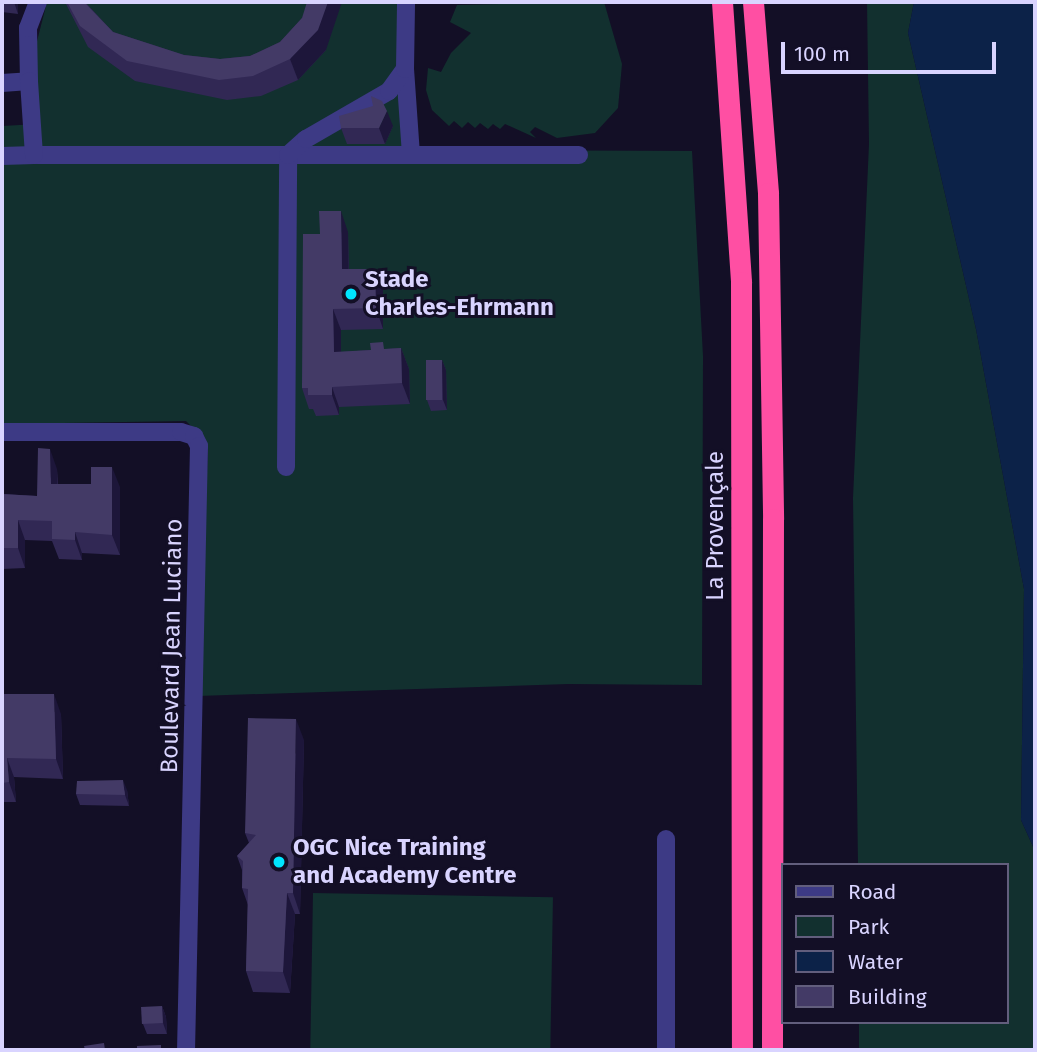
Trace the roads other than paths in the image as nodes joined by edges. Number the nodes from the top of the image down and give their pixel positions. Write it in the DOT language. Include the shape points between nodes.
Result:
graph roads {
  1 [pos="38,2"];
  2 [pos="406,2"];
  3 [pos="722,2"];
  4 [pos="753,2"];
  5 [pos="405,69"];
  6 [pos="29,81"];
  7 [pos="2,83"];
  8 [pos="34,155"];
  9 [pos="288,155"];
  10 [pos="411,155"];
  11 [pos="579,155"];
  12 [pos="2,156"];
  13 [pos="2,432"];
  14 [pos="286,467"];
  15 [pos="666,839"];
  16 [pos="186,1050"];
  17 [pos="666,1050"];
  18 [pos="742,1050"];
  19 [pos="772,1050"];
  1 -- 6 [label="street" via="28,28"];
  2 -- 5 [label="street"];
  3 -- 18 [label="highway, La Provençale" via="741,282"];
  4 -- 19 [label="highway" via="768,193"];
  5 -- 9 [label="street" via="389,91 306,139"];
  5 -- 10 [label="street"];
  6 -- 7 [label="street"];
  6 -- 8 [label="street"];
  8 -- 9 [label="street"];
  8 -- 12 [label="street"];
  9 -- 10 [label="street"];
  9 -- 14 [label="street"];
  10 -- 11 [label="street"];
  13 -- 16 [label="street, Boulevard Jean Luciano" via="181,432 194,436 199,446"];
  15 -- 17 [label="street"];
}
